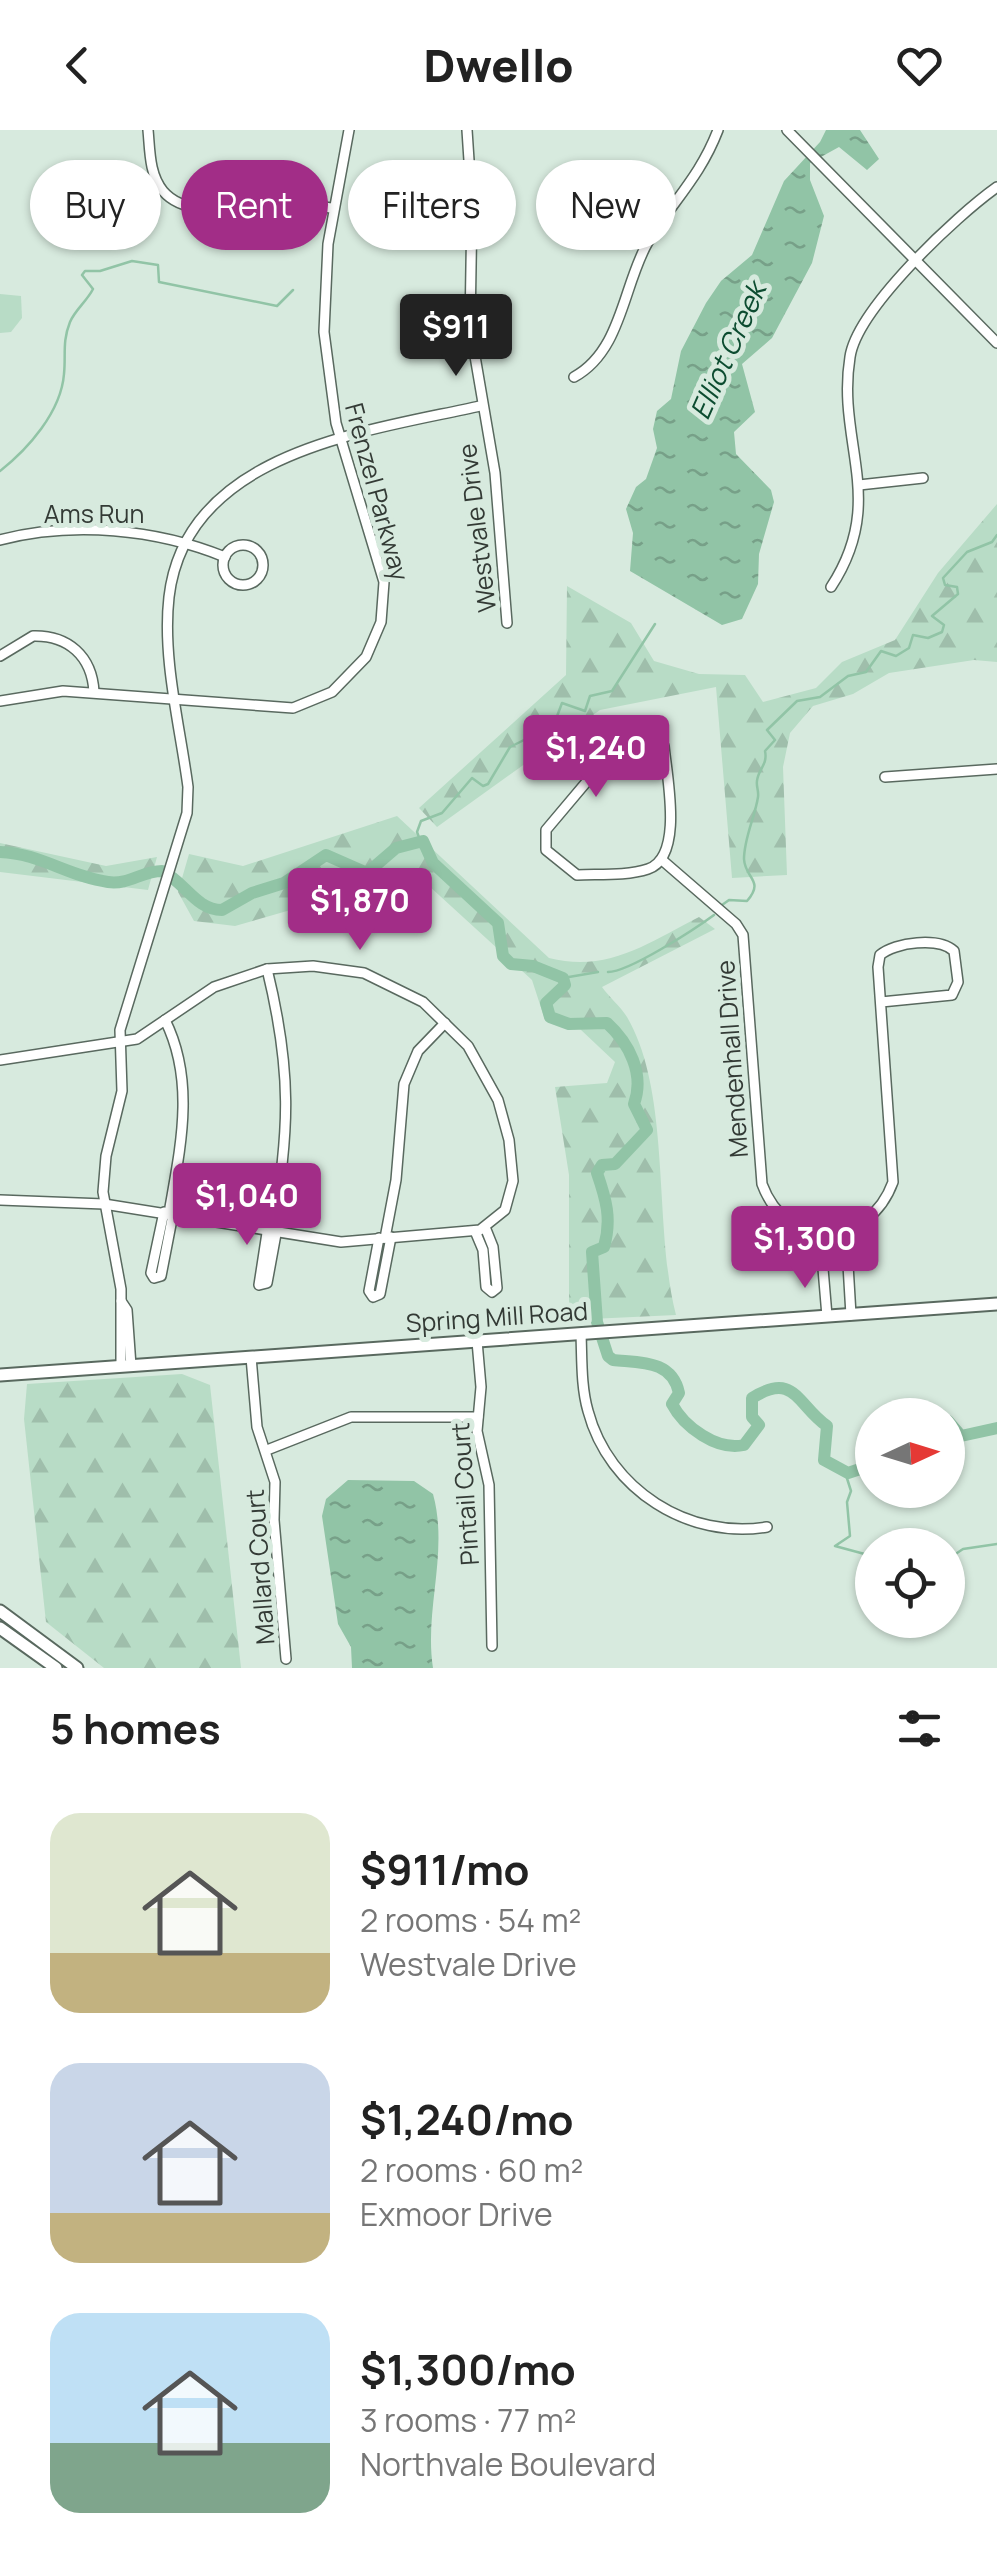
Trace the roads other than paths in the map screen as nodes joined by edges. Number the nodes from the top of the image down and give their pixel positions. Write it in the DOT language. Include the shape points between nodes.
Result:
graph roads {
  1 [pos="148,130"];
  2 [pos="349,130"];
  3 [pos="466,130"];
  4 [pos="718,130"];
  5 [pos="787,130"];
  6 [pos="997,187"];
  7 [pos="332,208"];
  8 [pos="918,262"];
  9 [pos="997,343"];
  10 [pos="574,377"];
  11 [pos="480,406"];
  12 [pos="340,438"];
  13 [pos="923,478"];
  14 [pos="859,485"];
  15 [pos="0,540"];
  16 [pos="188,542"];
  17 [pos="225,557"];
  18 [pos="831,587"];
  19 [pos="508,622"];
  20 [pos="0,656"];
  21 [pos="94,692"];
  22 [pos="176,700"];
  23 [pos="0,701"];
  24 [pos="997,769"];
  25 [pos="885,777"];
  26 [pos="662,860"];
  27 [pos="266,969"];
  28 [pos="881,1002"];
  29 [pos="165,1020"];
  30 [pos="445,1023"];
  31 [pos="118,1044"];
  32 [pos="0,1060"];
  33 [pos="0,1200"];
  34 [pos="104,1204"];
  35 [pos="169,1213"];
  36 [pos="480,1229"];
  37 [pos="846,1231"];
  38 [pos="820,1233"];
  39 [pos="271,1234"];
  40 [pos="385,1238"];
  41 [pos="997,1304"];
  42 [pos="852,1314"];
  43 [pos="826,1316"];
  44 [pos="587,1333"];
  45 [pos="477,1341"];
  46 [pos="250,1357"];
  47 [pos="126,1366"];
  48 [pos="0,1375"];
  49 [pos="478,1416"];
  50 [pos="268,1450"];
  51 [pos="768,1526"];
  52 [pos="0,1611"];
  53 [pos="0,1628"];
  54 [pos="492,1646"];
  55 [pos="286,1659"];
  56 [pos="56,1668"];
  57 [pos="77,1668"];
  1 -- 7 [label="street" via="154,177 180,204"];
  2 -- 7 [label="street, Frenzel Parkway"];
  3 -- 11 [label="street, Westvale Drive" via="469,303"];
  4 -- 10 [label="street" via="695,180 645,247 618,320 592,363"];
  5 -- 8 [label="street"];
  6 -- 8 [label="street"];
  7 -- 12 [label="street, Frenzel Parkway" via="324,317"];
  8 -- 9 [label="street"];
  8 -- 14 [label="street" via="866,315 853,342 848,371"];
  11 -- 12 [label="street"];
  11 -- 19 [label="street, Westvale Drive" via="495,473"];
  12 -- 16 [label="street" via="299,450 235,488"];
  12 -- 22 [label="street, Frenzel Parkway" via="384,582 381,622 366,657 332,692 305,705"];
  13 -- 14 [label="street"];
  14 -- 18 [label="street" via="858,526"];
  15 -- 16 [label="street, Ams Run" via="132,532"];
  16 -- 17 [label="street, Ams Run"];
  16 -- 22 [label="street" via="171,586 168,618"];
  17 -- 17 [label="street" via="224,569 235,583 253,582 261,572 254,548 234,547"];
  20 -- 21 [label="street" via="33,636 62,640 84,658"];
  21 -- 22 [label="street, Frenzel Parkway"];
  21 -- 23 [label="street, Frenzel Parkway"];
  22 -- 31 [label="street" via="188,787 177,848"];
  24 -- 25 [label="street"];
  26 -- 26 [label="street" via="639,871 574,874 542,839 612,752 664,746 670,842"];
  26 -- 38 [label="street, Mendenhall Drive" via="740,930 762,1184 782,1218"];
  27 -- 29 [label="street" via="214,987"];
  27 -- 30 [label="street" via="364,973 413,996"];
  27 -- 39 [label="street" via="282,1033 288,1114"];
  28 -- 28 [label="street" via="884,951 940,943 954,952 958,982 952,995"];
  28 -- 37 [label="street" via="893,1182 876,1213"];
  29 -- 31 [label="street" via="150,1034"];
  29 -- 35 [label="street" via="179,1054 184,1108"];
  30 -- 36 [label="street" via="491,1083 506,1126 512,1191 505,1210"];
  30 -- 40 [label="street" via="418,1051 404,1084"];
  31 -- 32 [label="street"];
  31 -- 34 [label="street" via="122,1091 103,1174"];
  33 -- 34 [label="street"];
  34 -- 35 [label="street"];
  34 -- 47 [label="street"];
  35 -- 35 [label="street" via="161,1276 154,1278 150,1273"];
  35 -- 39 [label="street"];
  36 -- 36 [label="street" via="493,1247 494,1291 486,1287"];
  36 -- 40 [label="street"];
  37 -- 38 [label="street"];
  37 -- 42 [label="street"];
  38 -- 43 [label="street"];
  39 -- 39 [label="street" via="267,1283 259,1285"];
  39 -- 40 [label="street" via="325,1242"];
  40 -- 40 [label="street" via="380,1294 373,1297 369,1292"];
  41 -- 42 [label="street, Spring Mill Road"];
  42 -- 43 [label="street, Spring Mill Road"];
  43 -- 44 [label="street, Spring Mill Road"];
  44 -- 45 [label="street, Spring Mill Road"];
  44 -- 51 [label="street" via="589,1416 624,1474 663,1509 695,1526"];
  45 -- 46 [label="street, Spring Mill Road"];
  45 -- 49 [label="street, Pintail Court"];
  46 -- 47 [label="street, Spring Mill Road"];
  46 -- 50 [label="street, Mallard Court" via="257,1427"];
  47 -- 48 [label="street, Spring Mill Road"];
  49 -- 50 [label="street" via="352,1417"];
  49 -- 54 [label="street, Pintail Court" via="488,1475"];
  50 -- 55 [label="street, Mallard Court" via="276,1482"];
  52 -- 57 [label="street"];
  53 -- 56 [label="street"];
}
